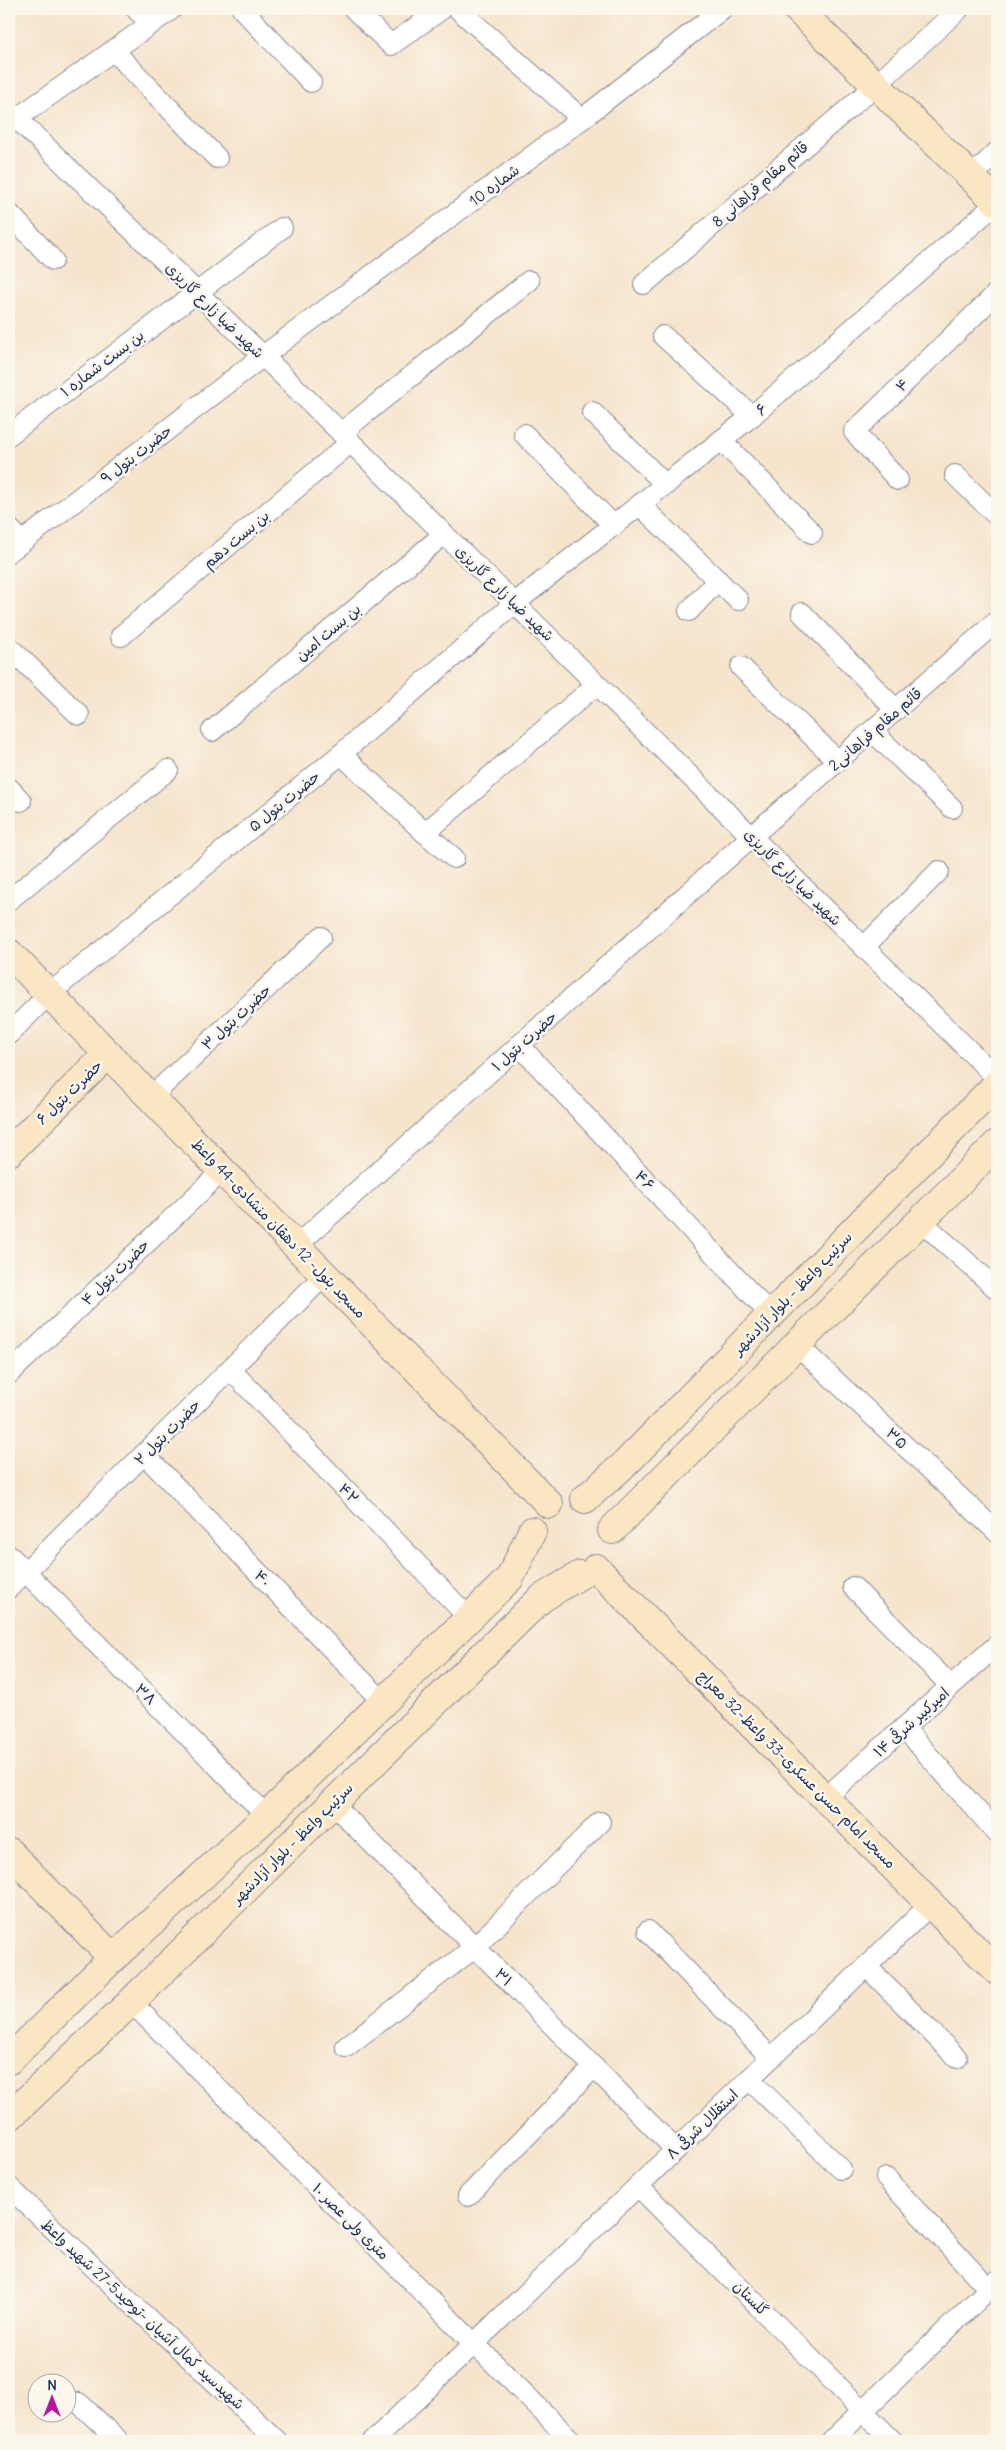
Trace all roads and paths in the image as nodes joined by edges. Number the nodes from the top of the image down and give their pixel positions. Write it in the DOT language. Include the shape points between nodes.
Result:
graph roads {
  1 [pos="136,9"];
  2 [pos="172,9"];
  3 [pos="242,9"];
  4 [pos="354,9"];
  5 [pos="442,9"];
  6 [pos="458,9"];
  7 [pos="722,9"];
  8 [pos="797,9"];
  9 [pos="959,9"];
  10 [pos="151,24"];
  11 [pos="113,50"];
  12 [pos="311,82"];
  13 [pos="876,85"];
  14 [pos="11,118"];
  15 [pos="582,119"];
  16 [pos="997,152"];
  17 [pos="217,158"];
  18 [pos="971,177"];
  19 [pos="997,202"];
  20 [pos="9,213"];
  21 [pos="282,228"];
  22 [pos="53,260"];
  23 [pos="529,281"];
  24 [pos="644,284"];
  25 [pos="196,292"];
  26 [pos="997,293"];
  27 [pos="663,336"];
  28 [pos="263,356"];
  29 [pos="592,412"];
  30 [pos="752,416"];
  31 [pos="524,434"];
  32 [pos="9,435"];
  33 [pos="346,438"];
  34 [pos="721,440"];
  35 [pos="955,475"];
  36 [pos="898,480"];
  37 [pos="666,485"];
  38 [pos="640,505"];
  39 [pos="997,516"];
  40 [pos="614,526"];
  41 [pos="812,533"];
  42 [pos="444,534"];
  43 [pos="13,540"];
  44 [pos="718,580"];
  45 [pos="738,600"];
  46 [pos="515,603"];
  47 [pos="689,610"];
  48 [pos="802,613"];
  49 [pos="997,621"];
  50 [pos="121,636"];
  51 [pos="9,647"];
  52 [pos="741,667"];
  53 [pos="597,684"];
  54 [pos="896,710"];
  55 [pos="79,715"];
  56 [pos="212,731"];
  57 [pos="872,731"];
  58 [pos="341,754"];
  59 [pos="838,760"];
  60 [pos="168,770"];
  61 [pos="952,808"];
  62 [pos="425,833"];
  63 [pos="752,836"];
  64 [pos="454,858"];
  65 [pos="939,871"];
  66 [pos="9,900"];
  67 [pos="322,937"];
  68 [pos="864,947"];
  69 [pos="9,953"];
  70 [pos="49,994"];
  71 [pos="9,1034"];
  72 [pos="519,1044"];
  73 [pos="108,1054"];
  74 [pos="997,1078"];
  75 [pos="997,1084"];
  76 [pos="151,1098"];
  77 [pos="997,1144"];
  78 [pos="9,1152"];
  79 [pos="222,1170"];
  80 [pos="921,1220"];
  81 [pos="296,1246"];
  82 [pos="324,1275"];
  83 [pos="997,1289"];
  84 [pos="771,1315"];
  85 [pos="797,1344"];
  86 [pos="230,1368"];
  87 [pos="9,1374"];
  88 [pos="144,1454"];
  89 [pos="585,1499"];
  90 [pos="549,1504"];
  91 [pos="612,1530"];
  92 [pos="532,1531"];
  93 [pos="997,1532"];
  94 [pos="9,1555"];
  95 [pos="25,1572"];
  96 [pos="588,1572"];
  97 [pos="852,1587"];
  98 [pos="9,1588"];
  99 [pos="468,1616"];
  100 [pos="997,1645"];
  101 [pos="951,1686"];
  102 [pos="382,1701"];
  103 [pos="904,1728"];
  104 [pos="825,1798"];
  105 [pos="333,1804"];
  106 [pos="267,1816"];
  107 [pos="600,1822"];
  108 [pos="997,1833"];
  109 [pos="9,1852"];
  110 [pos="931,1904"];
  111 [pos="648,1931"];
  112 [pos="475,1947"];
  113 [pos="113,1958"];
  114 [pos="866,1966"];
  115 [pos="997,1971"];
  116 [pos="131,2002"];
  117 [pos="346,2047"];
  118 [pos="771,2058"];
  119 [pos="958,2058"];
  120 [pos="9,2060"];
  121 [pos="594,2067"];
  122 [pos="750,2079"];
  123 [pos="9,2117"];
  124 [pos="676,2150"];
  125 [pos="841,2169"];
  126 [pos="886,2178"];
  127 [pos="638,2186"];
  128 [pos="9,2187"];
  129 [pos="468,2196"];
  130 [pos="993,2285"];
  131 [pos="474,2344"];
  132 [pos="79,2403"];
  133 [pos="863,2411"];
  134 [pos="119,2441"];
  135 [pos="277,2441"];
  136 [pos="373,2441"];
  137 [pos="572,2441"];
  138 [pos="832,2441"];
  139 [pos="893,2441"];
  1 -- 10 [label="street"];
  2 -- 10 [label="street"];
  3 -- 12 [label="street"];
  4 -- 5 [label="street" via="391,45"];
  6 -- 15 [label="street"];
  7 -- 15 [label="street, شماره 10"];
  8 -- 13 [label="main road"];
  9 -- 13 [label="street, 8 قائم مقام فراهانی"];
  10 -- 11 [label="street"];
  11 -- 14 [label="street"];
  11 -- 17 [label="street"];
  13 -- 18 [label="main road"];
  13 -- 24 [label="street, 8 قائم مقام فراهانی"];
  14 -- 25 [label="street, شهید ضیا زارع گاریزی"];
  15 -- 28 [label="street, شماره 10"];
  16 -- 18 [label="street"];
  18 -- 19 [label="main road"];
  19 -- 30 [label="street, ۶"];
  20 -- 22 [label="street"];
  21 -- 25 [label="street, بن بست شماره ۱"];
  23 -- 33 [label="street, بن بست دهم"];
  25 -- 28 [label="street, شهید ضیا زارع گاریزی"];
  25 -- 32 [label="street, بن بست شماره ۱"];
  26 -- 36 [label="street, ۴" via="854,432"];
  27 -- 30 [label="street"];
  28 -- 33 [label="street, شهید ضیا زارع گاریزی"];
  28 -- 43 [label="street, حضرت بتول ۹"];
  29 -- 37 [label="street"];
  30 -- 34 [label="street, ۶"];
  31 -- 40 [label="street"];
  33 -- 42 [label="street, شهید ضیا زارع گاریزی"];
  33 -- 50 [label="street, بن بست دهم"];
  34 -- 37 [label="street, ۶"];
  34 -- 41 [label="street"];
  35 -- 39 [label="street"];
  37 -- 38 [label="street, ۶"];
  38 -- 40 [label="street, ۶"];
  38 -- 44 [label="street"];
  40 -- 46 [label="street, ۶"];
  42 -- 46 [label="street, شهید ضیا زارع گاریزی"];
  42 -- 56 [label="street, بن بست امین"];
  44 -- 45 [label="street"];
  44 -- 47 [label="street"];
  46 -- 53 [label="street, شهید ضیا زارع گاریزی"];
  46 -- 58 [label="street, حضرت بتول ۵"];
  48 -- 54 [label="street"];
  49 -- 54 [label="street, 2قائم مقام فراهانی"];
  51 -- 55 [label="street"];
  52 -- 59 [label="street"];
  53 -- 62 [label="street"];
  53 -- 63 [label="street, شهید ضیا زارع گاریزی"];
  54 -- 57 [label="street, 2قائم مقام فراهانی"];
  57 -- 59 [label="street, 2قائم مقام فراهانی"];
  57 -- 61 [label="street"];
  58 -- 62 [label="street"];
  58 -- 70 [label="street, حضرت بتول ۵"];
  59 -- 63 [label="street, 2قائم مقام فراهانی"];
  60 -- 66 [label="street"];
  62 -- 64 [label="street"];
  63 -- 68 [label="street, شهید ضیا زارع گاریزی"];
  63 -- 72 [label="street, حضرت بتول ۱"];
  65 -- 68 [label="street"];
  67 -- 76 [label="street, حضرت بتول ۳"];
  68 -- 74 [label="street, شهید ضیا زارع گاریزی"];
  69 -- 70 [label="main road, مسجد بتول- 12 دهقان منشادی-44 واعظ"];
  70 -- 71 [label="street, حضرت بتول ۵"];
  70 -- 73 [label="main road, مسجد بتول- 12 دهقان منشادی-44 واعظ"];
  72 -- 81 [label="street, حضرت بتول ۱"];
  72 -- 84 [label="street, ۴۶"];
  73 -- 76 [label="main road, مسجد بتول- 12 دهقان منشادی-44 واعظ"];
  73 -- 78 [label="main road, حضرت بتول ۶"];
  75 -- 84 [label="main road, سرتیپ واعظ - بلوار آزادشهر"];
  76 -- 79 [label="main road, مسجد بتول- 12 دهقان منشادی-44 واعظ"];
  77 -- 80 [label="main road"];
  79 -- 81 [label="main road, مسجد بتول- 12 دهقان منشادی-44 واعظ"];
  79 -- 87 [label="street, حضرت بتول ۴"];
  80 -- 83 [label="street"];
  80 -- 85 [label="main road"];
  81 -- 82 [label="main road, مسجد بتول- 12 دهقان منشادی-44 واعظ"];
  82 -- 86 [label="street, حضرت بتول ۲"];
  82 -- 90 [label="main road, مسجد بتول- 12 دهقان منشادی-44 واعظ"];
  84 -- 89 [label="main road, سرتیپ واعظ - بلوار آزادشهر" via="625,1464"];
  85 -- 91 [label="main road"];
  85 -- 93 [label="street, ۳۵"];
  86 -- 88 [label="street, حضرت بتول ۲"];
  86 -- 99 [label="street, ۴۲"];
  88 -- 95 [label="street, حضرت بتول ۲"];
  88 -- 102 [label="street, ۴۰"];
  89 -- 90 [label="main road" via="560,1498"];
  89 -- 91 [label="main road" via="602,1511"];
  90 -- 92 [label="main road" via="540,1513"];
  91 -- 96 [label="main road" via="609,1551"];
  92 -- 96 [label="main road" via="535,1550 544,1566 567,1576"];
  92 -- 99 [label="main road" via="510,1578"];
  94 -- 95 [label="street, ۳۸"];
  95 -- 98 [label="street, حضرت بتول ۲"];
  95 -- 106 [label="street, ۳۸"];
  96 -- 104 [label="main road, مسجد امام حسن عسکری-33 واعظ-32 معراج"];
  96 -- 105 [label="main road, سرتیپ واعظ - بلوار آزادشهر" via="542,1598"];
  97 -- 101 [label="street"];
  99 -- 102 [label="main road"];
  100 -- 101 [label="street, ۱۴ امیرکبیر شرقی"];
  101 -- 103 [label="street, ۱۴ امیرکبیر شرقی"];
  102 -- 106 [label="main road"];
  103 -- 104 [label="street, ۱۴ امیرکبیر شرقی"];
  103 -- 108 [label="street"];
  104 -- 110 [label="main road, مسجد امام حسن عسکری-33 واعظ-32 معراج"];
  105 -- 112 [label="street, ۳۱"];
  105 -- 116 [label="main road, سرتیپ واعظ - بلوار آزادشهر"];
  106 -- 113 [label="main road"];
  107 -- 112 [label="street"];
  109 -- 113 [label="main road"];
  110 -- 114 [label="street, استقلال شرقی ۸"];
  110 -- 115 [label="main road, مسجد امام حسن عسکری-33 واعظ-32 معراج"];
  111 -- 118 [label="street"];
  112 -- 117 [label="street"];
  112 -- 121 [label="street, ۳۱"];
  113 -- 120 [label="main road"];
  114 -- 118 [label="street, استقلال شرقی ۸"];
  114 -- 119 [label="street"];
  116 -- 123 [label="main road, سرتیپ واعظ - بلوار آزادشهر"];
  116 -- 131 [label="street, ۱۰ متری ولی عصر"];
  118 -- 122 [label="street, استقلال شرقی ۸"];
  121 -- 124 [label="street, ۳۱"];
  121 -- 129 [label="street"];
  122 -- 124 [label="street, استقلال شرقی ۸"];
  122 -- 125 [label="street"];
  124 -- 127 [label="street, استقلال شرقی ۸"];
  126 -- 130 [label="street"];
  127 -- 131 [label="street, استقلال شرقی ۸"];
  127 -- 133 [label="street, گلستان"];
  128 -- 135 [label="street, شهيدسید کمال آشيان -توحید5-27 شهید واعظ"];
  130 -- 133 [label="street"];
  131 -- 136 [label="street, استقلال شرقی ۸"];
  131 -- 137 [label="street, ۱۰ متری ولی عصر"];
  132 -- 134 [label="street"];
  133 -- 138 [label="street"];
  133 -- 139 [label="street, گلستان"];
}
